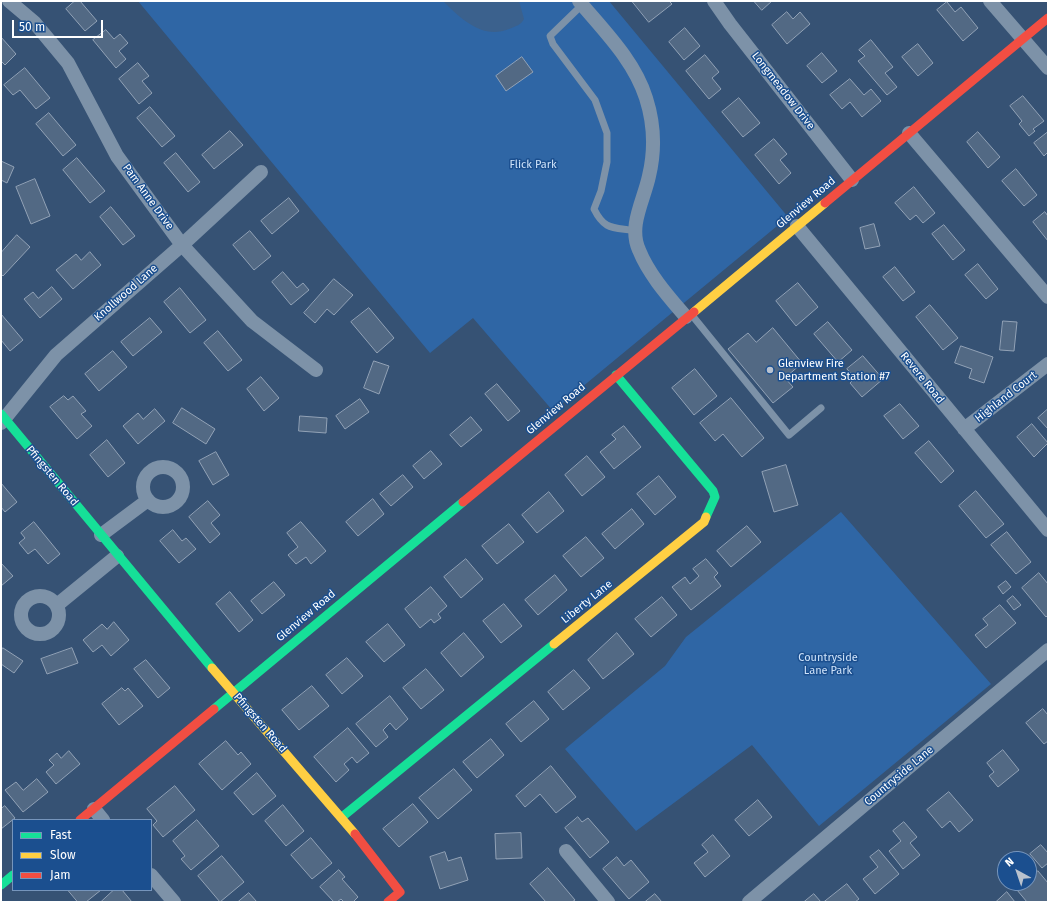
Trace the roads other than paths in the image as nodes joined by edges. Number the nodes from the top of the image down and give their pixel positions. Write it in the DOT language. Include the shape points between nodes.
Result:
graph roads {
  1 [pos="9,1"];
  2 [pos="714,1"];
  3 [pos="990,1"];
  4 [pos="581,3"];
  5 [pos="1048,18"];
  6 [pos="1023,38"];
  7 [pos="1048,68"];
  8 [pos="909,133"];
  9 [pos="261,172"];
  10 [pos="852,180"];
  11 [pos="797,226"];
  12 [pos="636,231"];
  13 [pos="182,244"];
  14 [pos="1048,297"];
  15 [pos="689,315"];
  16 [pos="1048,364"];
  17 [pos="316,370"];
  18 [pos="616,375"];
  19 [pos="821,408"];
  20 [pos="2,419"];
  21 [pos="964,430"];
  22 [pos="148,500"];
  23 [pos="1048,530"];
  24 [pos="101,535"];
  25 [pos="117,556"];
  26 [pos="57,605"];
  27 [pos="1048,650"];
  28 [pos="233,692"];
  29 [pos="94,809"];
  30 [pos="342,817"];
  31 [pos="81,819"];
  32 [pos="103,819"];
  33 [pos="566,851"];
  34 [pos="12,876"];
  35 [pos="152,876"];
  36 [pos="1,885"];
  37 [pos="174,902"];
  38 [pos="388,902"];
  39 [pos="608,902"];
  40 [pos="749,902"];
  1 -- 13 [label="street, Pam Anne Drive" via="34,22 68,63 117,156"];
  2 -- 10 [label="street, Longmeadow Drive"];
  3 -- 6 [label="street"];
  4 -- 12 [label="street" via="630,63 647,99 652,130 652,156 649,177 637,214"];
  4 -- 12 [label="lane" via="550,36 553,44 595,100 607,133 607,162 594,209 600,222 607,226"];
  5 -- 6 [label="street, Glenview Road"];
  6 -- 7 [label="street"];
  6 -- 8 [label="street, Glenview Road"];
  8 -- 10 [label="street, Glenview Road"];
  8 -- 14 [label="street"];
  9 -- 13 [label="street, Knollwood Lane"];
  10 -- 11 [label="street, Glenview Road"];
  11 -- 15 [label="street, Glenview Road"];
  11 -- 21 [label="street, Revere Road"];
  12 -- 15 [label="street" via="638,249 646,264"];
  13 -- 17 [label="street, Pam Anne Drive" via="252,321"];
  13 -- 20 [label="street, Knollwood Lane" via="56,355"];
  15 -- 18 [label="street, Glenview Road"];
  15 -- 19 [label="lane" via="789,435"];
  16 -- 21 [label="street, Highland Court"];
  18 -- 28 [label="street, Glenview Road"];
  18 -- 30 [label="street, Liberty Lane" via="713,491 715,497 704,522"];
  20 -- 24 [label="street, Pfingsten Road"];
  21 -- 23 [label="street, Revere Road"];
  22 -- 24 [label="street"];
  24 -- 25 [label="street, Pfingsten Road"];
  25 -- 26 [label="street"];
  25 -- 28 [label="street, Pfingsten Road"];
  27 -- 40 [label="street, Countryside Lane"];
  28 -- 29 [label="street, Glenview Road"];
  28 -- 30 [label="street, Pfingsten Road"];
  29 -- 31 [label="street, Glenview Road"];
  29 -- 32 [label="street"];
  30 -- 38 [label="street, Pfingsten Road" via="400,892"];
  33 -- 39 [label="street"];
  34 -- 36 [label="street"];
  35 -- 37 [label="street"];
}
